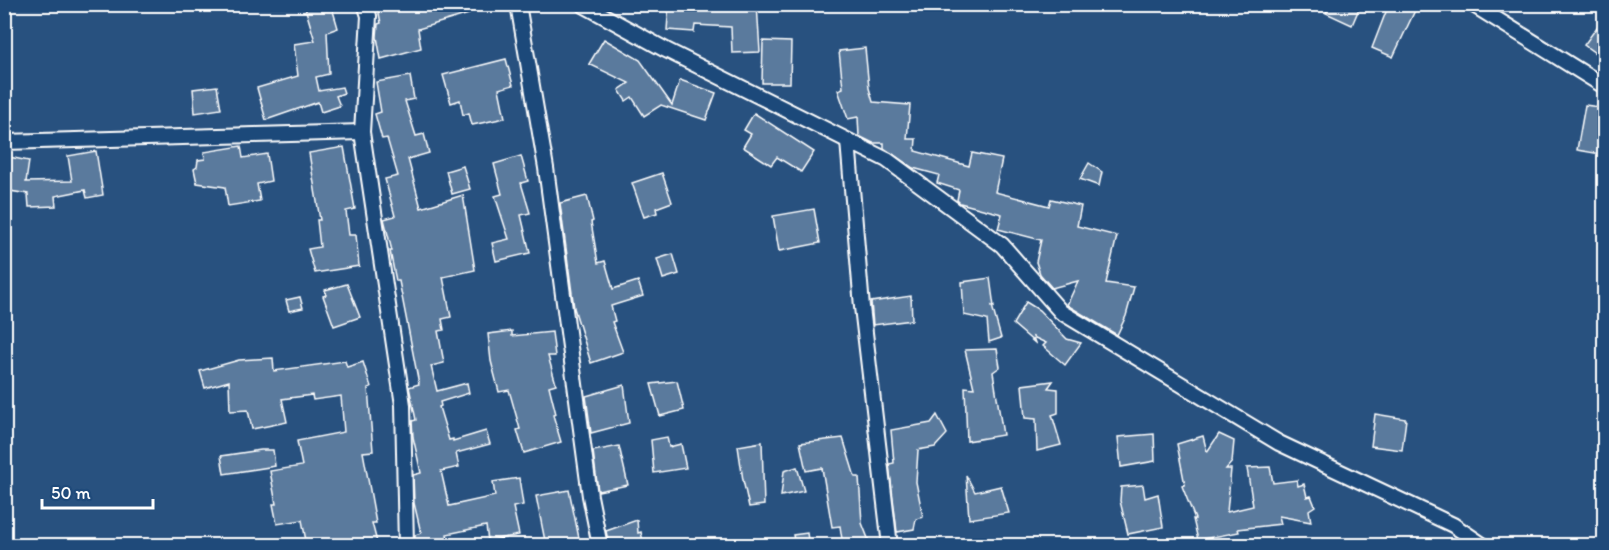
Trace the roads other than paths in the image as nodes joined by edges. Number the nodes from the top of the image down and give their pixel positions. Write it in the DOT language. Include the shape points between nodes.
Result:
graph roads {
  1 [pos="365,4"];
  2 [pos="519,4"];
  3 [pos="582,4"];
  4 [pos="1472,4"];
  5 [pos="1605,86"];
  6 [pos="362,132"];
  7 [pos="848,141"];
  8 [pos="4,142"];
  9 [pos="406,546"];
  10 [pos="600,546"];
  11 [pos="890,546"];
  12 [pos="1484,546"];
  1 -- 6 [label="street" via="369,16"];
  2 -- 10 [label="street"];
  3 -- 7 [label="street"];
  4 -- 5 [label="street"];
  6 -- 8 [label="street"];
  6 -- 9 [label="street" via="403,405"];
  7 -- 11 [label="street" via="862,307"];
  7 -- 12 [label="street" via="887,160 1002,245 1061,312 1279,443 1453,525"];
}
